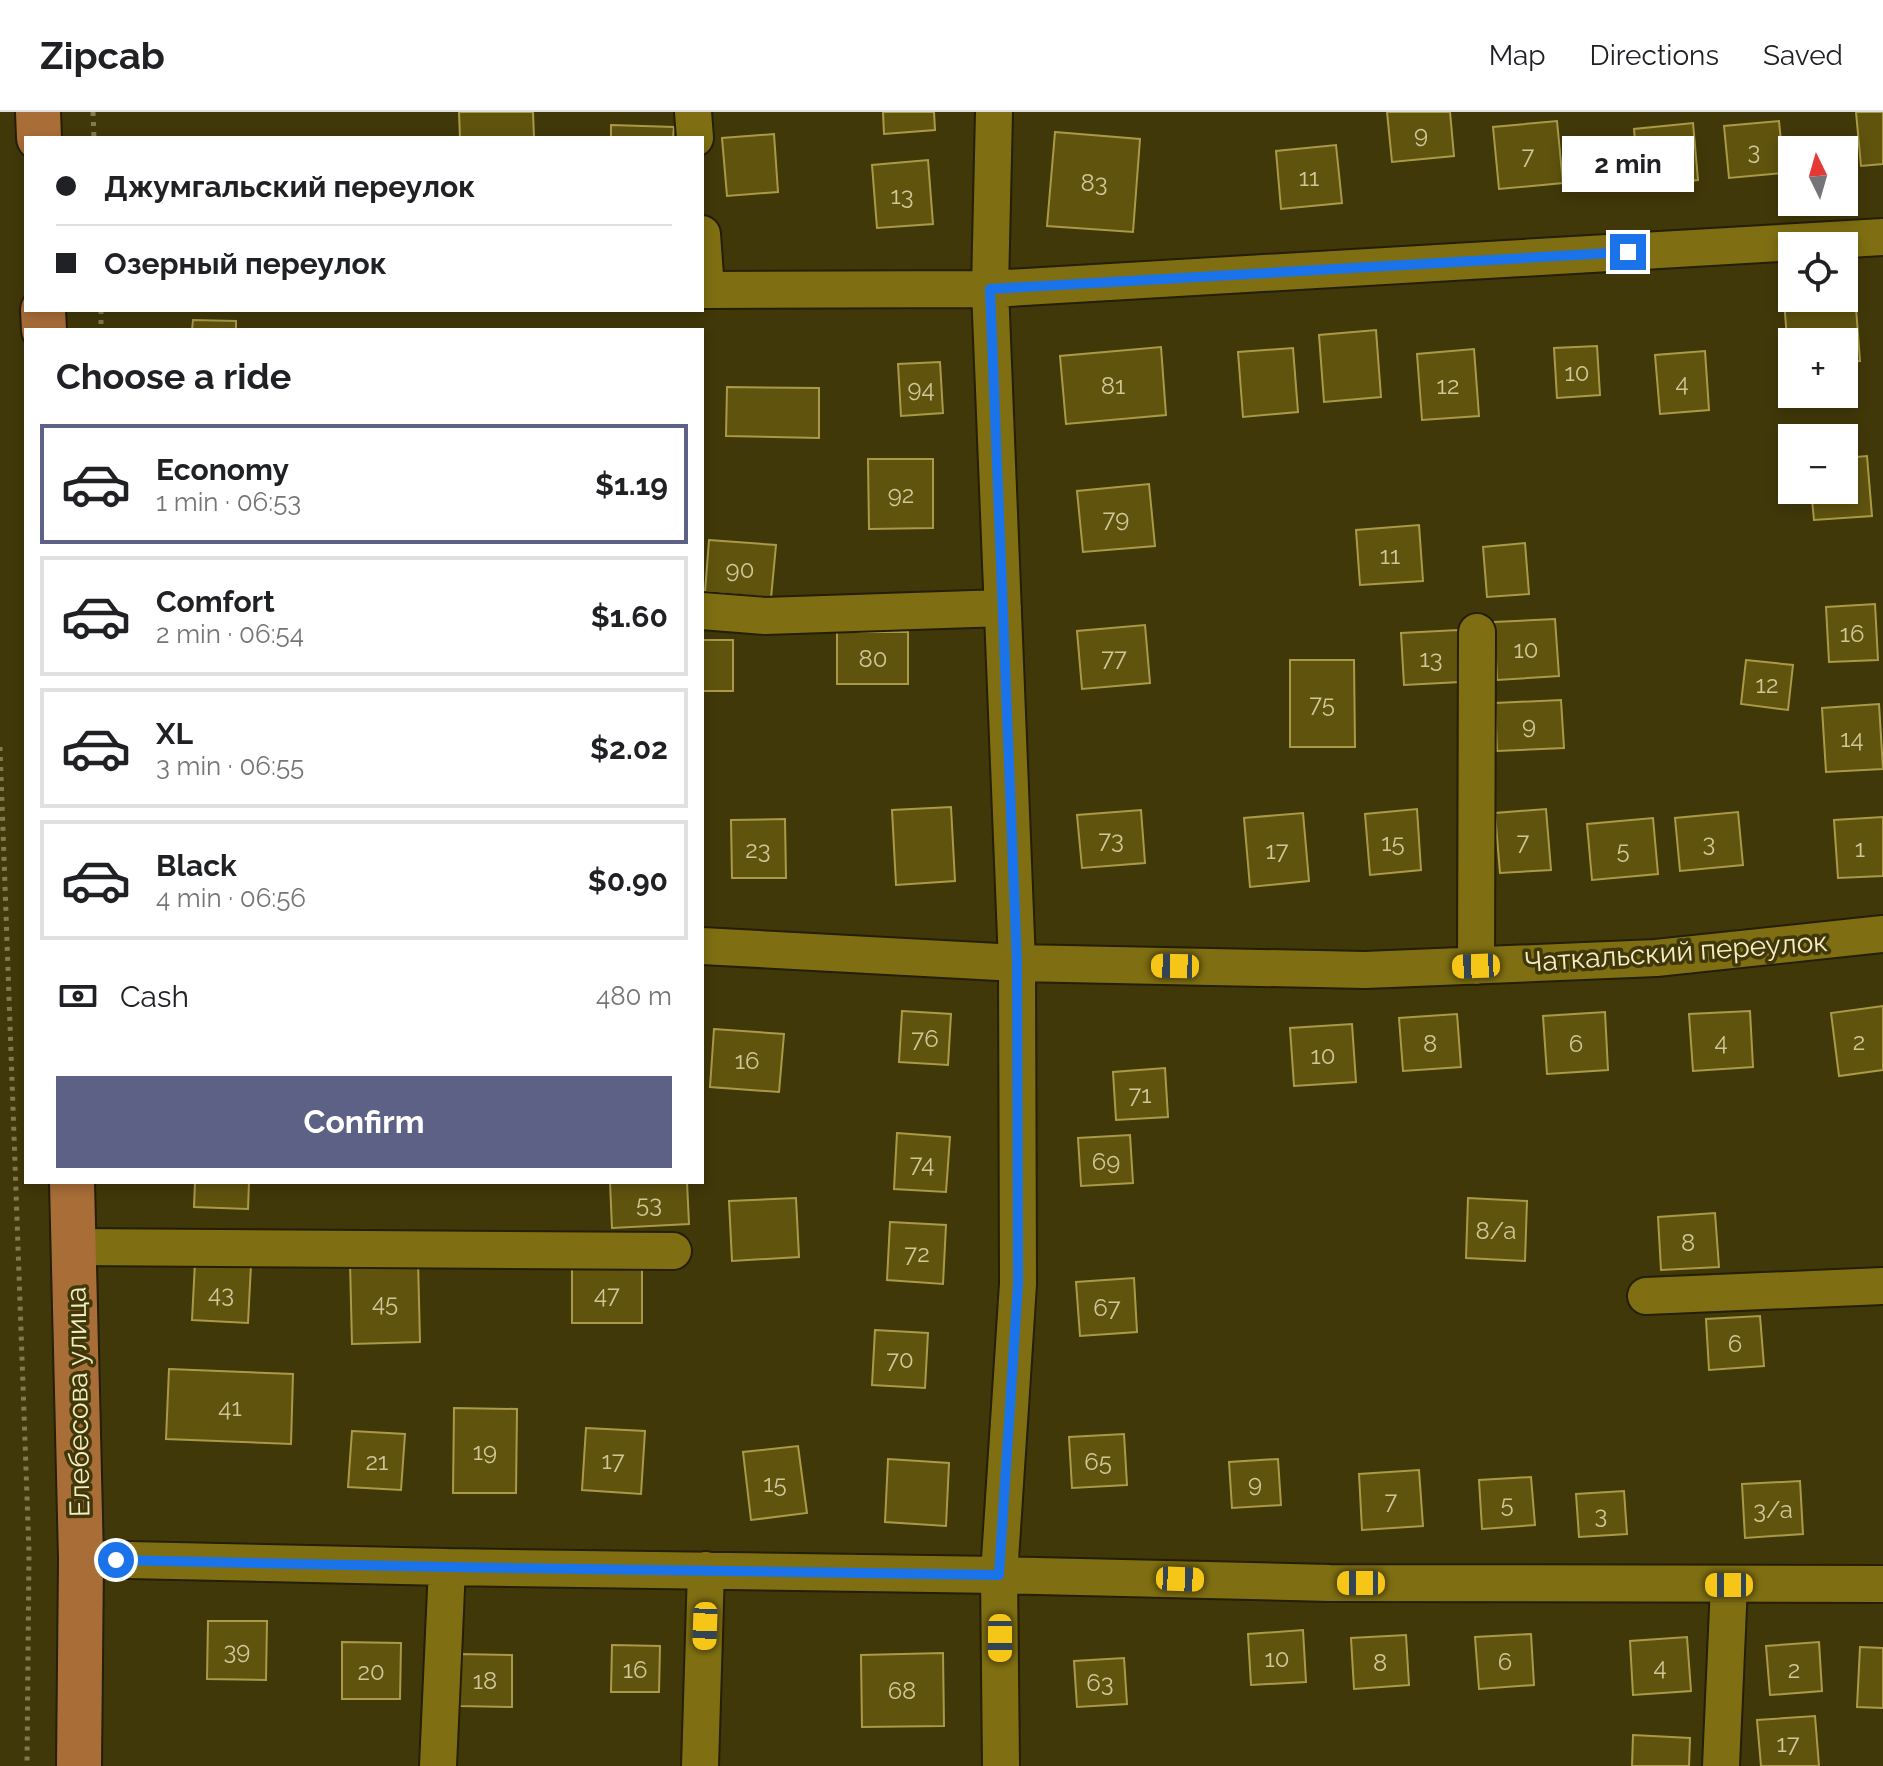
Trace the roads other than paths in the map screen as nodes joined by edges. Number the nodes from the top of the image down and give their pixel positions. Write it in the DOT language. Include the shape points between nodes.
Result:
graph roads {
  1 [pos="38,112"];
  2 [pos="693,112"];
  3 [pos="994,112"];
  4 [pos="39,136"];
  5 [pos="695,136"];
  6 [pos="1883,237"];
  7 [pos="990,289"];
  8 [pos="704,290"];
  9 [pos="1003,608"];
  10 [pos="704,611"];
  11 [pos="1477,632"];
  12 [pos="1883,934"];
  13 [pos="704,946"];
  14 [pos="1017,963"];
  15 [pos="1476,966"];
  16 [pos="72,1184"];
  17 [pos="74,1247"];
  18 [pos="673,1251"];
  19 [pos="1883,1286"];
  20 [pos="1646,1296"];
  21 [pos="81,1559"];
  22 [pos="447,1567"];
  23 [pos="706,1570"];
  24 [pos="999,1575"];
  25 [pos="1883,1584"];
  26 [pos="1729,1585"];
  27 [pos="79,1766"];
  28 [pos="438,1766"];
  29 [pos="700,1766"];
  30 [pos="1001,1766"];
  31 [pos="1721,1766"];
  1 -- 4 [label="main road"];
  2 -- 5 [label="street"];
  3 -- 7 [label="street"];
  6 -- 7 [label="street"];
  7 -- 8 [label="street"];
  7 -- 9 [label="street"];
  9 -- 10 [label="street" via="765,616"];
  9 -- 14 [label="street"];
  11 -- 15 [label="street"];
  12 -- 15 [label="street, Чаткальский переулок" via="1656,958"];
  13 -- 14 [label="street, Чаткальский переулок"];
  14 -- 15 [label="street, Чаткальский переулок" via="1365,970"];
  14 -- 24 [label="street" via="1018,1284"];
  16 -- 17 [label="main road, Елебесова улица"];
  17 -- 18 [label="street"];
  17 -- 21 [label="main road, Елебесова улица"];
  19 -- 20 [label="street"];
  21 -- 22 [label="street"];
  21 -- 27 [label="main road, Елебесова улица"];
  22 -- 23 [label="street"];
  22 -- 28 [label="street"];
  23 -- 24 [label="street"];
  23 -- 29 [label="street"];
  24 -- 26 [label="street"];
  24 -- 30 [label="street"];
  25 -- 26 [label="street"];
  26 -- 31 [label="street"];
}
